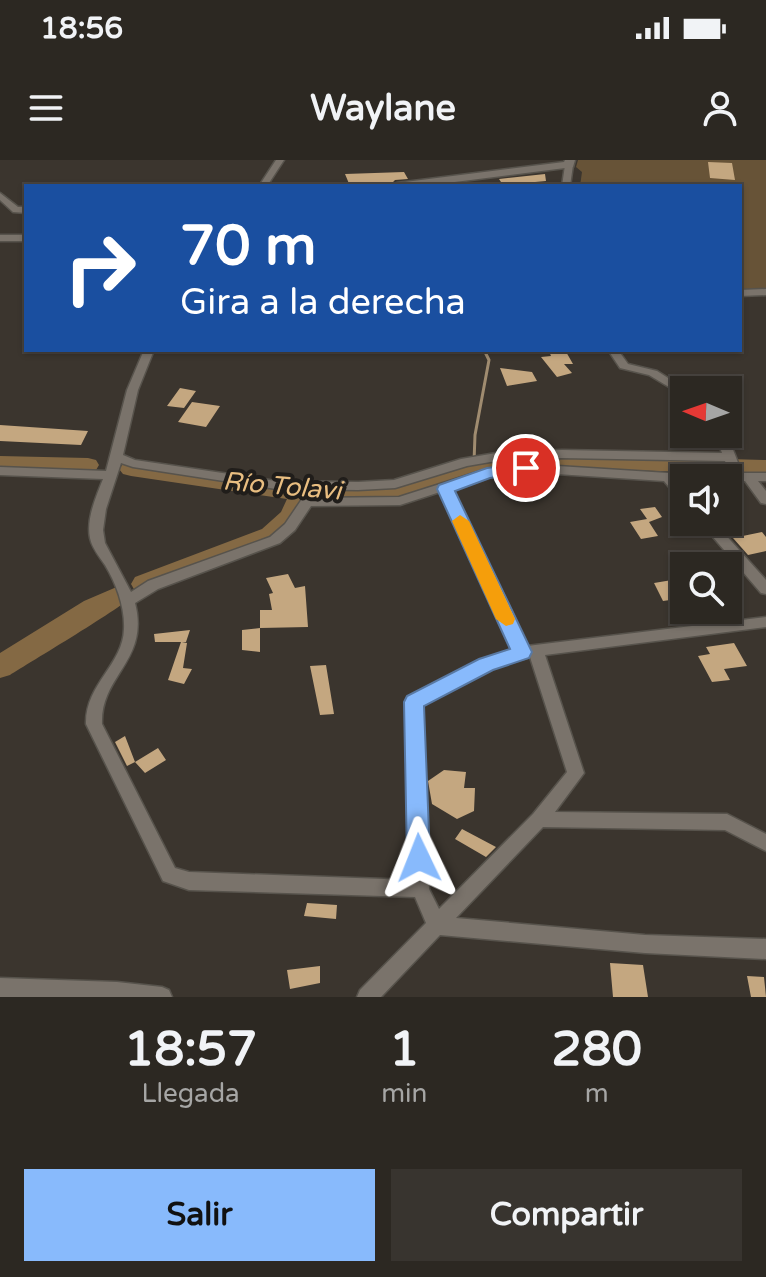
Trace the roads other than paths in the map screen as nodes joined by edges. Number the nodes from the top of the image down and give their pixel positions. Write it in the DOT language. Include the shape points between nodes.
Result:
graph roads {
  1 [pos="280,160"];
  2 [pos="569,163"];
  3 [pos="264,184"];
  4 [pos="412,184"];
  5 [pos="566,184"];
  6 [pos="0,196"];
  7 [pos="24,210"];
  8 [pos="0,238"];
  9 [pos="24,238"];
  10 [pos="766,292"];
  11 [pos="742,293"];
  12 [pos="148,352"];
  13 [pos="614,352"];
  14 [pos="670,384"];
  15 [pos="726,448"];
  16 [pos="117,457"];
  17 [pos="729,458"];
  18 [pos="733,464"];
  19 [pos="0,471"];
  20 [pos="109,475"];
  21 [pos="668,477"];
  22 [pos="766,477"];
  23 [pos="742,478"];
  24 [pos="670,479"];
  25 [pos="445,489"];
  26 [pos="766,500"];
  27 [pos="719,536"];
  28 [pos="766,589"];
  29 [pos="128,601"];
  30 [pos="766,622"];
  31 [pos="529,652"];
  32 [pos="539,819"];
  33 [pos="766,843"];
  34 [pos="420,889"];
  35 [pos="437,926"];
  36 [pos="766,949"];
  37 [pos="0,988"];
  38 [pos="162,997"];
  39 [pos="367,997"];
  1 -- 3 [label="street"];
  2 -- 4 [label="street"];
  2 -- 5 [label="street"];
  6 -- 7 [label="street" via="16,210"];
  8 -- 9 [label="street"];
  10 -- 11 [label="street"];
  12 -- 16 [label="street" via="123,419"];
  13 -- 14 [label="street" via="624,366 653,373"];
  15 -- 17 [label="street"];
  16 -- 17 [label="street" via="276,485 358,486 395,484 502,456"];
  16 -- 20 [label="street"];
  17 -- 18 [label="street"];
  19 -- 20 [label="street"];
  20 -- 29 [label="street" via="95,533"];
  21 -- 24 [label="street"];
  21 -- 25 [label="street" via="526,468 487,473"];
  22 -- 23 [label="street"];
  23 -- 26 [label="street"];
  25 -- 29 [label="street" via="400,501 307,502 275,540 153,585"];
  25 -- 31 [label="street"];
  27 -- 28 [label="street"];
  29 -- 34 [label="street" via="131,636 91,709 169,875 189,881"];
  30 -- 31 [label="street"];
  31 -- 32 [label="street" via="576,773"];
  31 -- 34 [label="street" via="486,664 414,702"];
  32 -- 33 [label="street" via="727,822"];
  32 -- 35 [label="street"];
  34 -- 35 [label="street"];
  35 -- 36 [label="street"];
  35 -- 39 [label="street"];
  37 -- 38 [label="street"];
}
